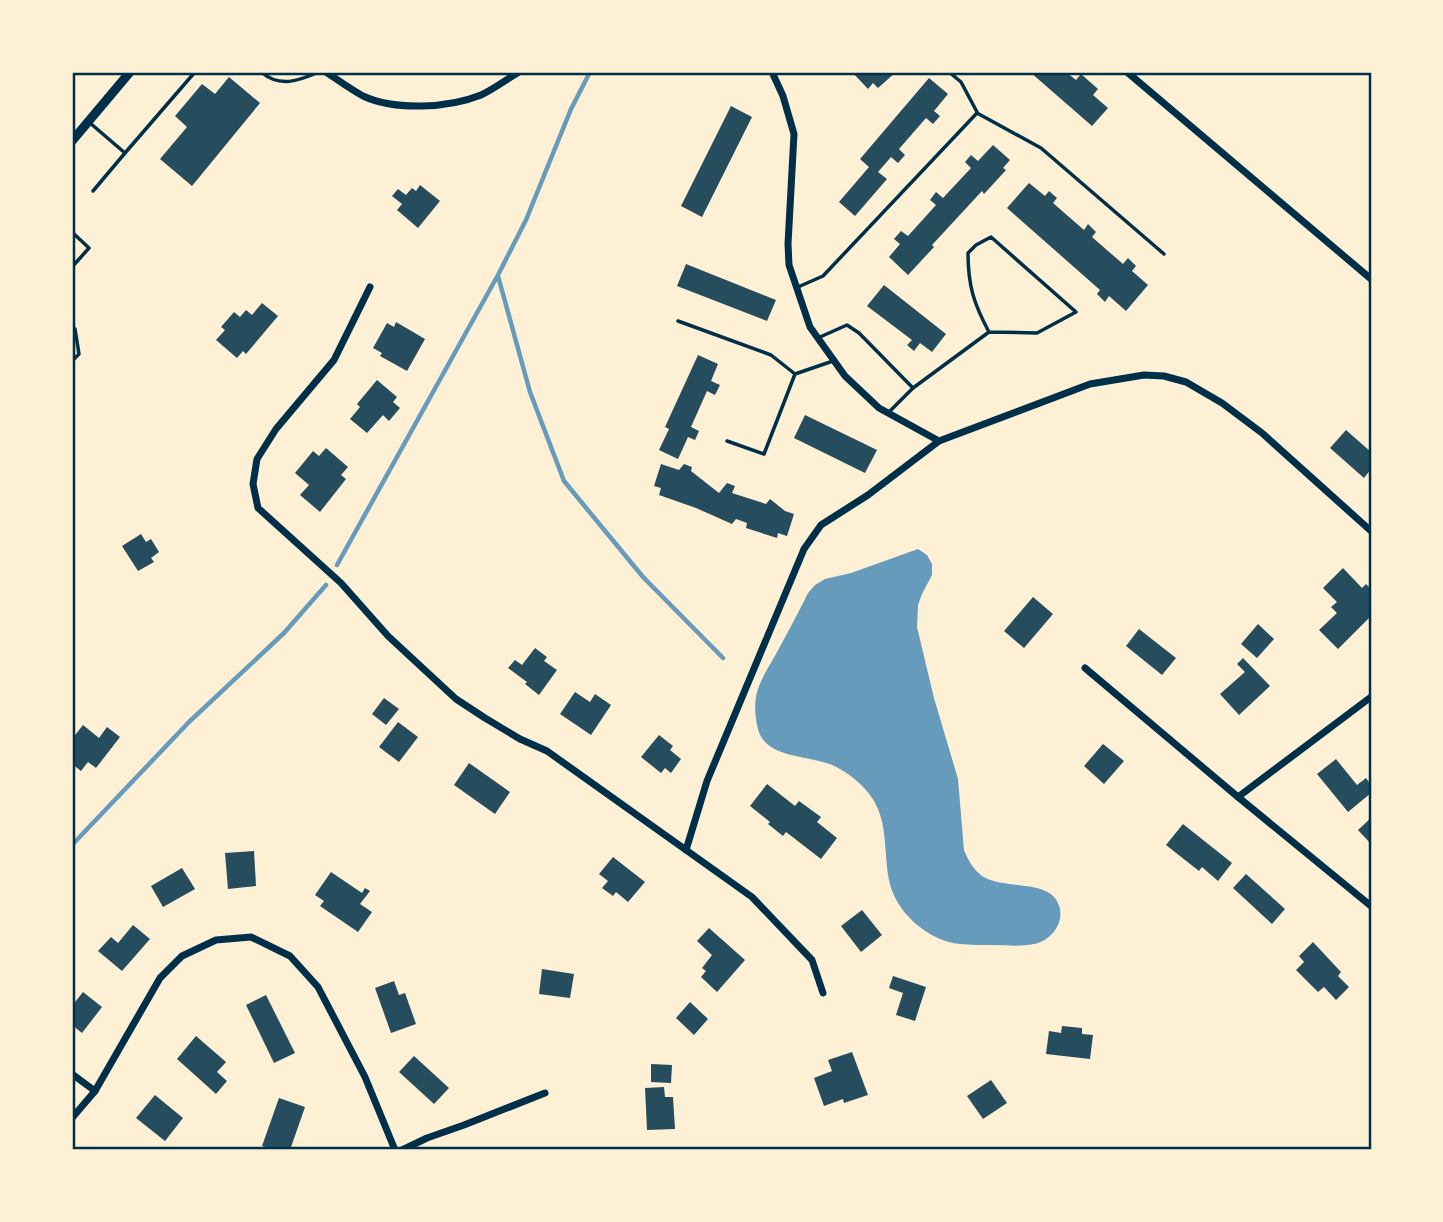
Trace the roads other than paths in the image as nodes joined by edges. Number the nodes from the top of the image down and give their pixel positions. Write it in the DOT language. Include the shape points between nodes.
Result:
graph roads {
  1 [pos="130,72"];
  2 [pos="195,72"];
  3 [pos="261,72"];
  4 [pos="318,72"];
  5 [pos="326,72"];
  6 [pos="519,72"];
  7 [pos="772,72"];
  8 [pos="949,72"];
  9 [pos="1126,72"];
  10 [pos="977,113"];
  11 [pos="89,122"];
  12 [pos="76,129"];
  13 [pos="72,141"];
  14 [pos="125,153"];
  15 [pos="93,191"];
  16 [pos="72,235"];
  17 [pos="1164,254"];
  18 [pos="72,267"];
  19 [pos="1371,279"];
  20 [pos="370,287"];
  21 [pos="796,288"];
  22 [pos="678,321"];
  23 [pos="72,326"];
  24 [pos="989,332"];
  25 [pos="818,338"];
  26 [pos="833,360"];
  27 [pos="72,361"];
  28 [pos="795,374"];
  29 [pos="913,387"];
  30 [pos="888,413"];
  31 [pos="727,441"];
  32 [pos="939,441"];
  33 [pos="1371,531"];
  34 [pos="1085,668"];
  35 [pos="1371,697"];
  36 [pos="1238,797"];
  37 [pos="686,850"];
  38 [pos="1371,906"];
  39 [pos="823,993"];
  40 [pos="72,1074"];
  41 [pos="95,1091"];
  42 [pos="545,1093"];
  43 [pos="72,1118"];
  44 [pos="395,1150"];
  45 [pos="402,1150"];
  1 -- 11 [label="street"];
  2 -- 14 [label="lane"];
  3 -- 4 [label="lane" via="286,84"];
  5 -- 6 [label="street" via="364,96 418,107 482,94"];
  7 -- 21 [label="street" via="794,134 788,244"];
  8 -- 10 [label="lane" via="961,82"];
  9 -- 19 [label="street"];
  10 -- 17 [label="lane" via="1041,148"];
  10 -- 21 [label="lane" via="823,276"];
  11 -- 12 [label="street"];
  11 -- 14 [label="lane"];
  12 -- 13 [label="street"];
  14 -- 15 [label="lane"];
  16 -- 18 [label="lane" via="89,248"];
  20 -- 37 [label="street" via="334,360 257,459 253,484 258,509 341,583 388,636 456,699 547,751"];
  21 -- 25 [label="street"];
  22 -- 28 [label="lane" via="771,355"];
  23 -- 27 [label="lane" via="79,354"];
  24 -- 24 [label="lane" via="1037,333 1076,312 991,237 968,253 974,303"];
  24 -- 29 [label="lane"];
  25 -- 26 [label="street"];
  25 -- 29 [label="lane" via="847,326"];
  26 -- 28 [label="lane"];
  26 -- 30 [label="street"];
  28 -- 31 [label="lane" via="764,454"];
  29 -- 30 [label="lane"];
  30 -- 32 [label="street"];
  32 -- 33 [label="street" via="1090,384 1164,376 1186,382 1222,403"];
  32 -- 37 [label="street" via="821,525 804,549 707,781"];
  34 -- 36 [label="street"];
  35 -- 36 [label="street"];
  36 -- 38 [label="street"];
  37 -- 39 [label="street" via="752,898 812,960"];
  40 -- 41 [label="street"];
  41 -- 43 [label="street"];
  41 -- 44 [label="street" via="160,978 182,956 216,940 251,937 290,956 318,987 365,1077"];
  42 -- 45 [label="street"];
}
